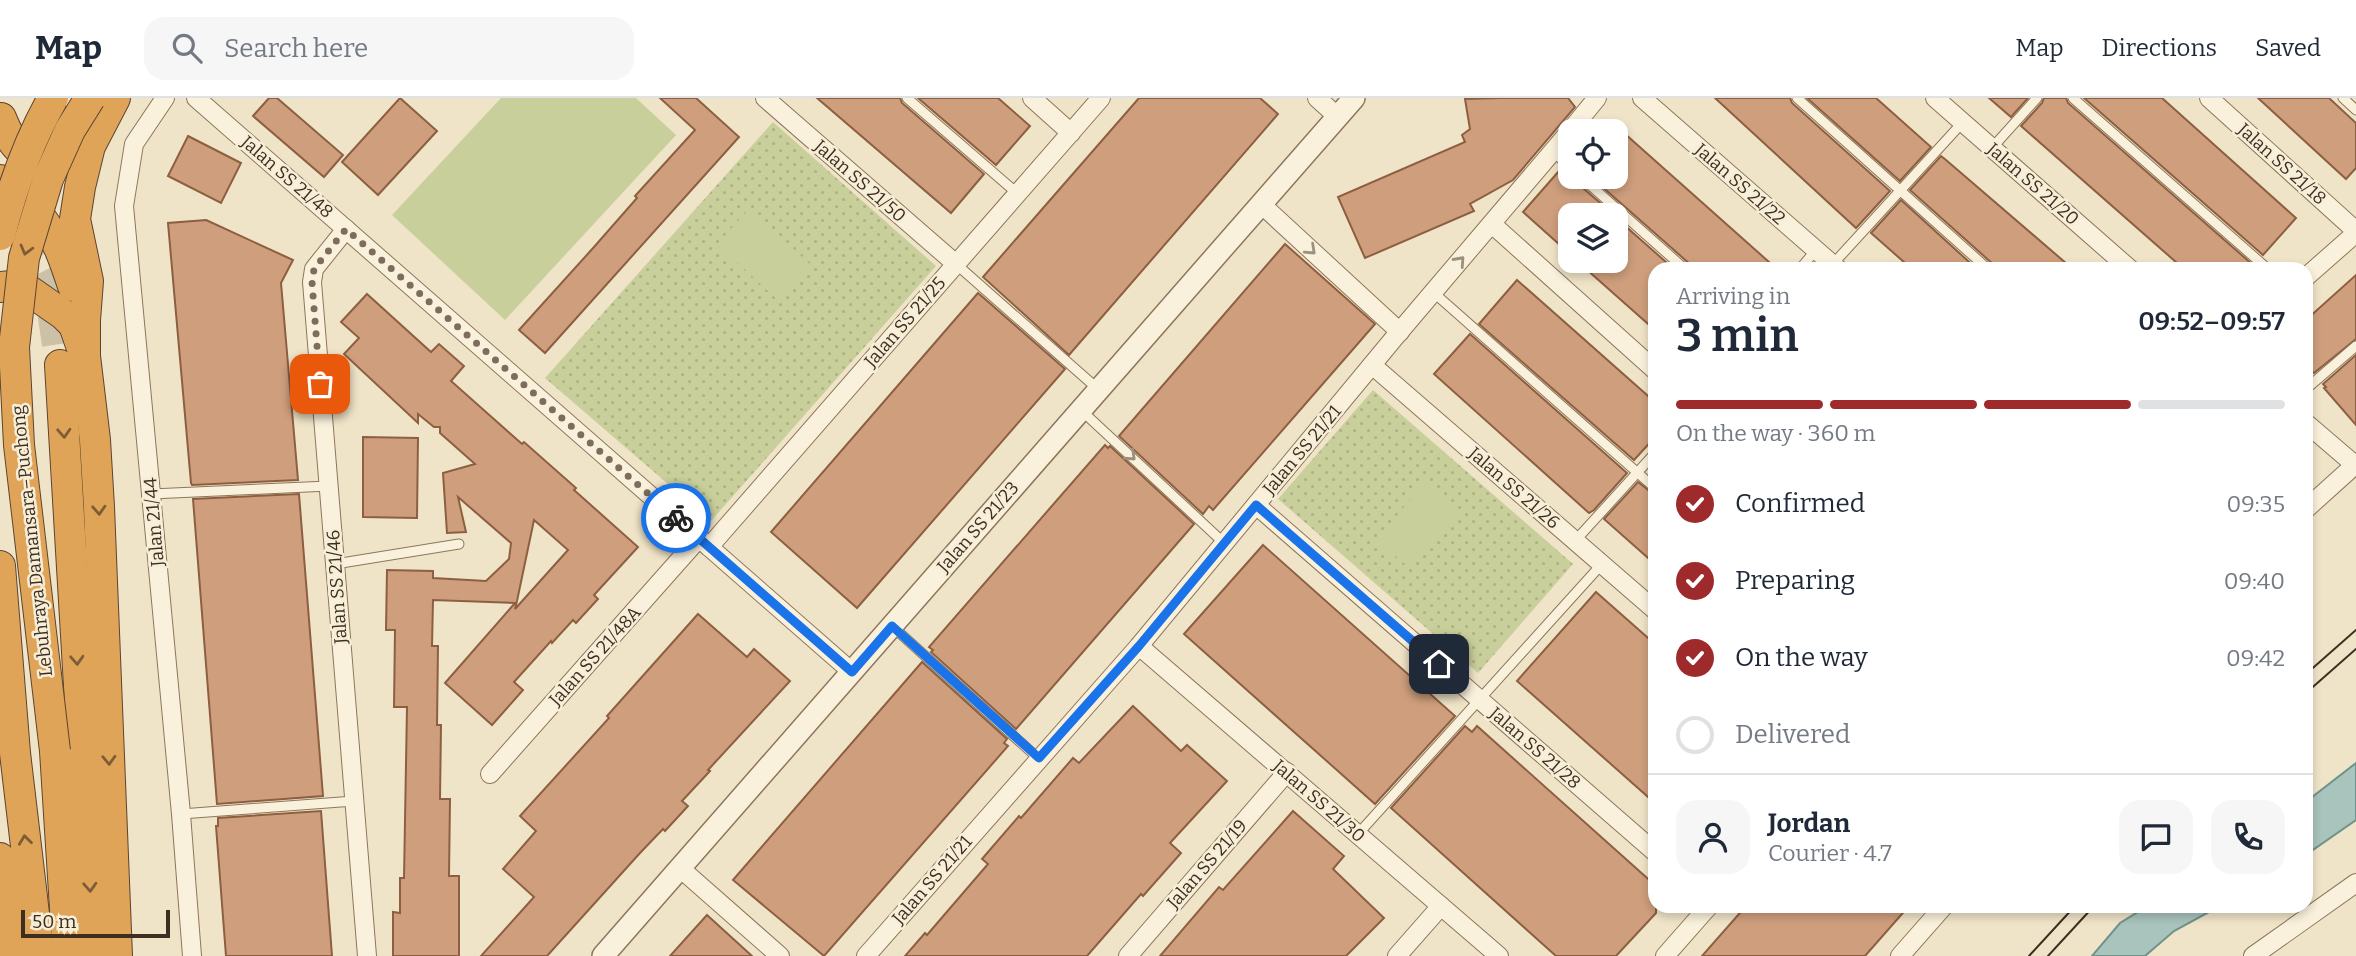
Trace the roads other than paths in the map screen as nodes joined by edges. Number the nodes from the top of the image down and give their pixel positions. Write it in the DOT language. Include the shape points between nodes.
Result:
graph roads {
  1 [pos="53,98"];
  2 [pos="166,98"];
  3 [pos="196,98"];
  4 [pos="765,98"];
  5 [pos="907,98"];
  6 [pos="1032,98"];
  7 [pos="1101,98"];
  8 [pos="1317,98"];
  9 [pos="1354,98"];
  10 [pos="1597,98"];
  11 [pos="1642,98"];
  12 [pos="1797,98"];
  13 [pos="1935,98"];
  14 [pos="2037,98"];
  15 [pos="2073,98"];
  16 [pos="2208,98"];
  17 [pos="2343,98"];
  18 [pos="106,99"];
  19 [pos="2356,110"];
  20 [pos="4,112"];
  21 [pos="1338,117"];
  22 [pos="1580,119"];
  23 [pos="1963,122"];
  24 [pos="1071,133"];
  25 [pos="90,146"];
  26 [pos="1558,146"];
  27 [pos="1992,148"];
  28 [pos="1553,152"];
  29 [pos="1558,156"];
  30 [pos="0,180"];
  31 [pos="1595,189"];
  32 [pos="1900,190"];
  33 [pos="1017,194"];
  34 [pos="12,204"];
  35 [pos="1261,204"];
  36 [pos="1493,225"];
  37 [pos="346,229"];
  38 [pos="2356,232"];
  39 [pos="0,235"];
  40 [pos="1816,250"];
  41 [pos="1677,262"];
  42 [pos="1806,262"];
  43 [pos="1830,262"];
  44 [pos="1840,262"];
  45 [pos="1980,262"];
  46 [pos="2122,262"];
  47 [pos="2260,262"];
  48 [pos="956,264"];
  49 [pos="2313,271"];
  50 [pos="0,287"];
  51 [pos="1433,292"];
  52 [pos="85,320"];
  53 [pos="1400,332"];
  54 [pos="2356,346"];
  55 [pos="73,360"];
  56 [pos="1648,364"];
  57 [pos="1372,365"];
  58 [pos="2313,383"];
  59 [pos="1099,390"];
  60 [pos="1081,410"];
  61 [pos="2313,429"];
  62 [pos="1648,460"];
  63 [pos="2355,465"];
  64 [pos="1637,472"];
  65 [pos="1648,482"];
  66 [pos="329,486"];
  67 [pos="151,495"];
  68 [pos="2313,503"];
  69 [pos="1256,505"];
  70 [pos="1575,541"];
  71 [pos="704,543"];
  72 [pos="1224,543"];
  73 [pos="459,544"];
  74 [pos="335,564"];
  75 [pos="1601,565"];
  76 [pos="0,566"];
  77 [pos="1648,604"];
  78 [pos="892,626"];
  79 [pos="1139,646"];
  80 [pos="852,672"];
  81 [pos="1479,700"];
  82 [pos="1039,758"];
  83 [pos="1287,772"];
  84 [pos="490,774"];
  85 [pos="354,801"];
  86 [pos="181,814"];
  87 [pos="1358,834"];
  88 [pos="1648,846"];
  89 [pos="0,858"];
  90 [pos="680,868"];
  91 [pos="2356,883"];
  92 [pos="1441,906"];
  93 [pos="1703,913"];
  94 [pos="1938,913"];
  95 [pos="12,956"];
  96 [pos="39,956"];
  97 [pos="68,956"];
  98 [pos="94,956"];
  99 [pos="117,956"];
  100 [pos="192,956"];
  101 [pos="367,956"];
  102 [pos="603,956"];
  103 [pos="780,956"];
  104 [pos="866,956"];
  105 [pos="1128,956"];
  106 [pos="1397,956"];
  107 [pos="1499,956"];
  108 [pos="1665,956"];
  109 [pos="1900,956"];
  110 [pos="2253,956"];
  1 -- 39 [label="highway, bridge" via="19,174"];
  2 -- 67 [label="street, Jalan 21/44" via="134,144 124,206"];
  3 -- 37 [label="street, Jalan SS 21/48"];
  4 -- 48 [label="street, Jalan SS 21/50"];
  5 -- 33 [label="lane"];
  6 -- 24 [label="street"];
  7 -- 24 [label="street, Jalan SS 21/25"];
  8 -- 21 [label="street"];
  9 -- 21 [label="street, Jalan SS 21/23"];
  10 -- 22 [label="street, Jalan SS 21/21"];
  11 -- 40 [label="street, Jalan SS 21/22"];
  12 -- 32 [label="lane"];
  13 -- 23 [label="street, Jalan SS 21/20"];
  14 -- 27 [label="lane"];
  15 -- 47 [label="lane"];
  16 -- 38 [label="street, Jalan SS 21/18"];
  17 -- 19 [label="lane"];
  18 -- 20 [label="highway" via="80,139 62,155 49,159 33,159 19,150 8,137"];
  18 -- 25 [label="highway"];
  18 -- 97 [label="highway, Lebuhraya Damansara–Puchong, one-way, bridge" via="70,130 48,179 23,258 14,347 19,445 55,751"];
  21 -- 35 [label="street, Jalan SS 21/23"];
  23 -- 27 [label="street, Jalan SS 21/20"];
  23 -- 32 [label="lane"];
  24 -- 33 [label="street, Jalan SS 21/25"];
  25 -- 34 [label="highway" via="55,182"];
  25 -- 52 [label="highway" via="75,219 88,281"];
  26 -- 28 [label="street, Jalan SS 21/21"];
  27 -- 46 [label="street, Jalan SS 21/20"];
  28 -- 29 [label="lane"];
  28 -- 36 [label="street, Jalan SS 21/21"];
  30 -- 34 [label="highway" via="12,187"];
  31 -- 41 [label="lane"];
  32 -- 44 [label="lane"];
  32 -- 45 [label="lane"];
  33 -- 48 [label="street, Jalan SS 21/25"];
  34 -- 52 [label="highway" via="60,248"];
  35 -- 53 [label="street, one-way"];
  35 -- 59 [label="street, Jalan SS 21/23"];
  51 -- 36 [label="street, Jalan SS 21/21, one-way"];
  36 -- 56 [label="street"];
  37 -- 66 [label="street, Jalan SS 21/46" via="314,269 312,282"];
  37 -- 71 [label="street, Jalan SS 21/48"];
  38 -- 49 [label="street"];
  40 -- 42 [label="lane"];
  40 -- 43 [label="street, Jalan SS 21/22"];
  48 -- 59 [label="lane"];
  48 -- 71 [label="street, Jalan SS 21/25"];
  50 -- 55 [label="highway" via="21,285 64,315 74,326"];
  51 -- 53 [label="street, Jalan SS 21/21"];
  51 -- 64 [label="lane"];
  52 -- 55 [label="highway"];
  53 -- 57 [label="street, Jalan SS 21/21"];
  54 -- 58 [label="lane"];
  55 -- 98 [label="highway, one-way"];
  55 -- 99 [label="highway, one-way" via="95,440"];
  57 -- 69 [label="street, Jalan SS 21/21"];
  57 -- 70 [label="street, Jalan SS 21/26"];
  59 -- 60 [label="street, Jalan SS 21/23"];
  60 -- 72 [label="lane, one-way"];
  60 -- 78 [label="street, Jalan SS 21/23"];
  61 -- 63 [label="street"];
  62 -- 64 [label="lane"];
  63 -- 68 [label="street"];
  64 -- 65 [label="lane"];
  64 -- 70 [label="lane"];
  66 -- 67 [label="lane"];
  66 -- 74 [label="street, Jalan SS 21/46"];
  67 -- 86 [label="street, Jalan 21/44"];
  69 -- 72 [label="street, Jalan SS 21/21"];
  69 -- 81 [label="street, Jalan SS 21/28"];
  70 -- 75 [label="street, Jalan SS 21/26"];
  71 -- 80 [label="street, Jalan SS 21/48"];
  71 -- 84 [label="street, Jalan SS 21/48A"];
  72 -- 79 [label="street, Jalan SS 21/21"];
  73 -- 74 [label="lane"];
  74 -- 85 [label="street, Jalan SS 21/46"];
  75 -- 77 [label="street, Jalan SS 21/26"];
  75 -- 81 [label="lane"];
  96 -- 76 [label="highway, Lebuhraya Damansara–Puchong, one-way" via="15,752"];
  78 -- 80 [label="street, Jalan SS 21/23"];
  78 -- 82 [label="lane"];
  79 -- 82 [label="street, Jalan SS 21/21"];
  79 -- 83 [label="street, Jalan SS 21/30"];
  80 -- 90 [label="street, Jalan SS 21/23"];
  81 -- 87 [label="lane"];
  81 -- 88 [label="street, Jalan SS 21/28"];
  82 -- 104 [label="street, Jalan SS 21/21"];
  83 -- 87 [label="street, Jalan SS 21/30"];
  83 -- 105 [label="street, Jalan SS 21/19"];
  85 -- 86 [label="lane"];
  85 -- 101 [label="street, Jalan SS 21/46"];
  86 -- 100 [label="street, Jalan 21/44"];
  87 -- 92 [label="street, Jalan SS 21/30"];
  89 -- 95 [label="highway"];
  90 -- 102 [label="street, Jalan SS 21/23"];
  90 -- 103 [label="street"];
  91 -- 110 [label="street"];
  92 -- 106 [label="street"];
  92 -- 107 [label="street, Jalan SS 21/30"];
  93 -- 108 [label="street"];
  94 -- 109 [label="street"];
}
